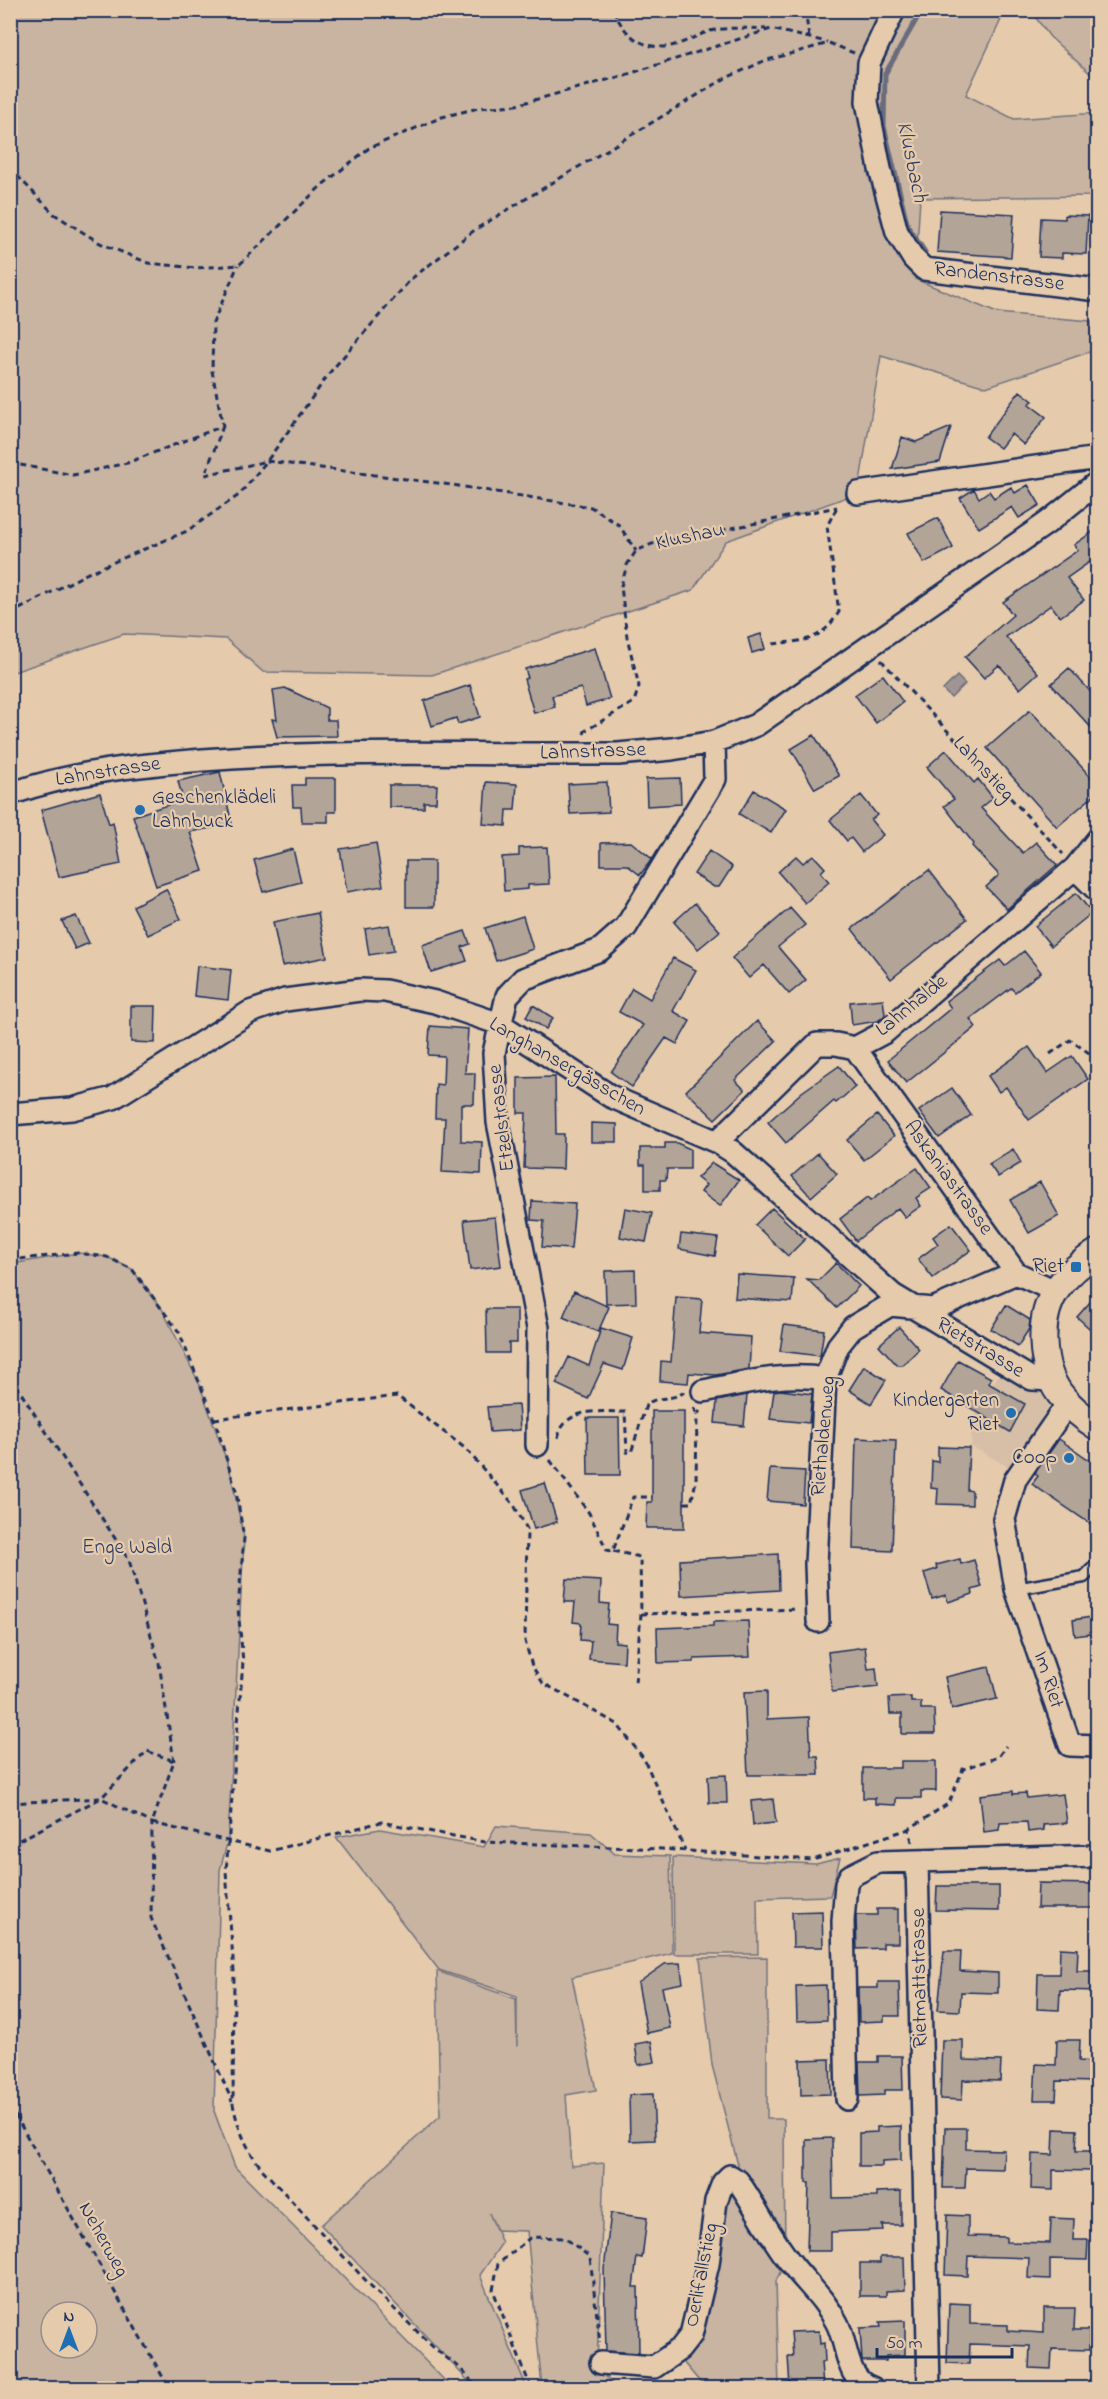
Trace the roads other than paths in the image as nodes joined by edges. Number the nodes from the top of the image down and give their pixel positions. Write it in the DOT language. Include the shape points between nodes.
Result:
graph roads {
  1 [pos="894,10"];
  2 [pos="1098,290"];
  3 [pos="1098,458"];
  4 [pos="1098,482"];
  5 [pos="858,493"];
  6 [pos="714,742"];
  7 [pos="10,794"];
  8 [pos="1098,839"];
  9 [pos="1076,868"];
  10 [pos="1098,891"];
  11 [pos="500,1024"];
  12 [pos="855,1048"];
  13 [pos="10,1114"];
  14 [pos="717,1142"];
  15 [pos="1098,1252"];
  16 [pos="1016,1273"];
  17 [pos="1055,1291"];
  18 [pos="912,1307"];
  19 [pos="825,1379"];
  20 [pos="1052,1380"];
  21 [pos="703,1391"];
  22 [pos="1068,1403"];
  23 [pos="1098,1428"];
  24 [pos="545,1444"];
  25 [pos="1098,1563"];
  26 [pos="1016,1589"];
  27 [pos="818,1615"];
  28 [pos="1098,1746"];
  29 [pos="1098,1856"];
  30 [pos="917,1862"];
  31 [pos="847,2099"];
  32 [pos="601,2363"];
  33 [pos="872,2388"];
  34 [pos="929,2388"];
  1 -- 2 [label="street, Randenstrasse" via="869,63 867,102 897,232 913,258 924,269"];
  3 -- 5 [label="street"];
  4 -- 6 [label="street, Lahnstrasse" via="1047,524 756,725"];
  6 -- 7 [label="street, Lahnstrasse" via="672,750 582,754 268,755 135,765 38,784"];
  6 -- 11 [label="street, Etzelstrasse" via="715,779 626,927 600,950 523,979 507,996"];
  8 -- 9 [label="street, Lahnhalde"];
  9 -- 10 [label="street"];
  9 -- 12 [label="street, Lahnhalde" via="885,1032"];
  11 -- 13 [label="street, Langhansergässchen" via="435,1002 385,991 360,990 285,1000 250,1011 113,1098 72,1109"];
  11 -- 14 [label="street, Langhansergässchen" via="610,1096"];
  11 -- 24 [label="street, Etzelstrasse" via="494,1053 498,1122 538,1328"];
  12 -- 14 [label="street, Lahnhalde" via="817,1044"];
  12 -- 16 [label="street, Askaniastrasse"];
  14 -- 18 [label="street, Langhansergässchen" via="893,1295"];
  15 -- 17 [label="street" via="1076,1267"];
  16 -- 17 [label="street, Askaniastrasse"];
  16 -- 18 [label="street, Riethaldenweg" via="933,1309"];
  17 -- 20 [label="street" via="1044,1333"];
  18 -- 19 [label="street, Riethaldenweg" via="890,1305 853,1327 838,1346"];
  18 -- 20 [label="street, Rietstrasse" via="1032,1379"];
  19 -- 21 [label="street" via="765,1379"];
  19 -- 27 [label="street, Riethaldenweg" via="816,1542"];
  20 -- 22 [label="street"];
  22 -- 23 [label="street"];
  22 -- 26 [label="street" via="1015,1480 1004,1519"];
  25 -- 26 [label="lane" via="1084,1577"];
  26 -- 28 [label="street, Im Riet" via="1070,1745"];
  29 -- 30 [label="street"];
  30 -- 31 [label="street" via="878,1862 850,1876 846,1884 843,1920"];
  30 -- 34 [label="street, Rietmattstrasse"];
  32 -- 33 [label="street, Oerlifallstieg" via="654,2367 680,2349 691,2335 708,2264 717,2201 730,2176 741,2186 789,2261 829,2306 855,2377"];
}
